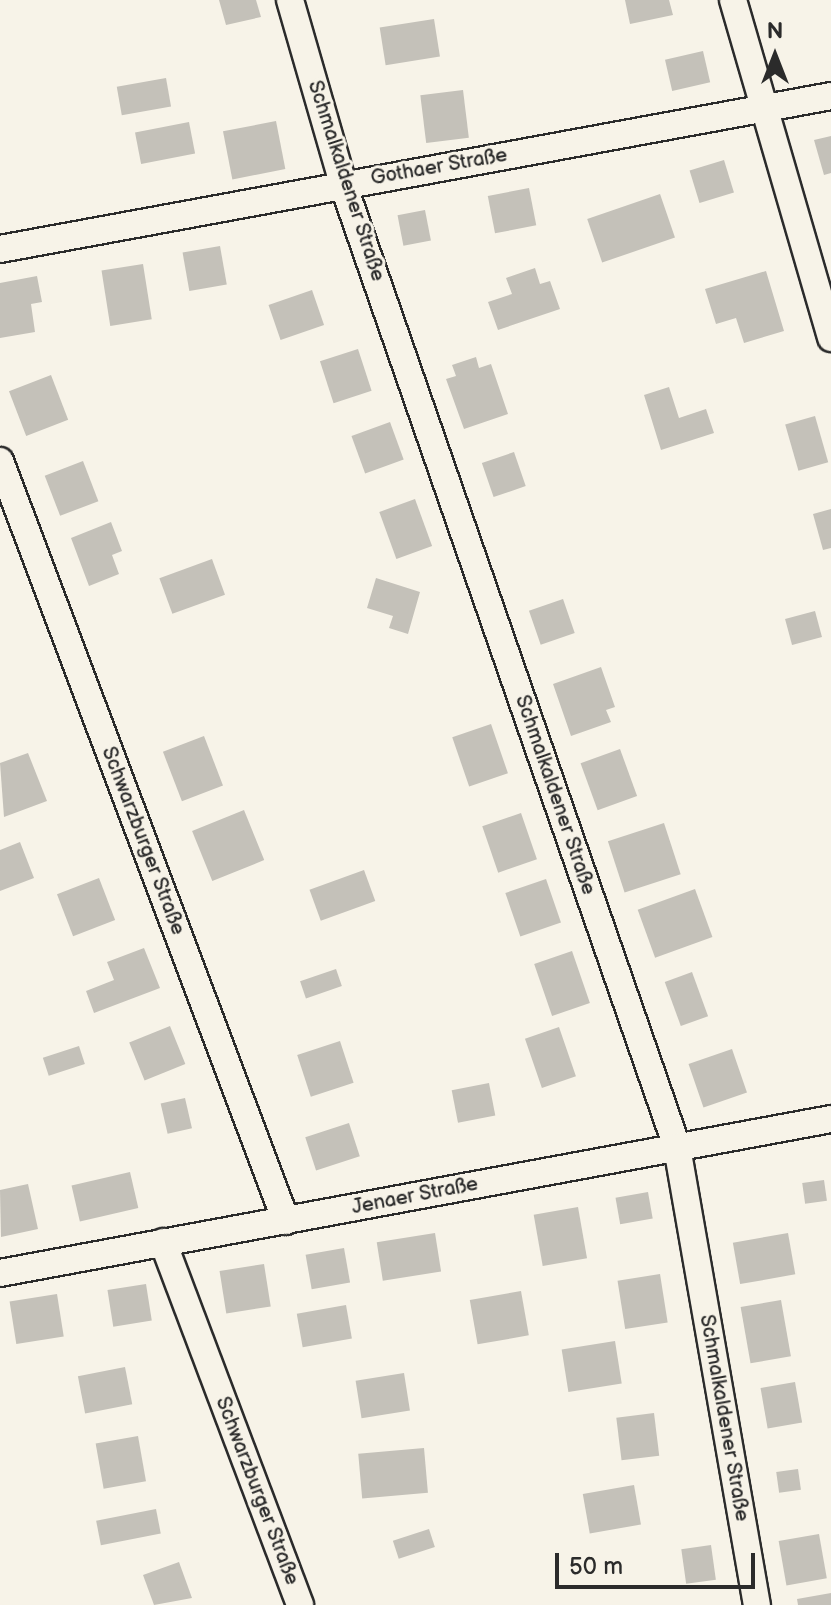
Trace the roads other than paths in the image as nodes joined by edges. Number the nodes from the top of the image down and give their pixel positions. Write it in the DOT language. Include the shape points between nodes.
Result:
graph roads {
  1 [pos="290,0"];
  2 [pos="733,0"];
  3 [pos="831,96"];
  4 [pos="765,108"];
  5 [pos="343,184"];
  6 [pos="0,249"];
  7 [pos="831,338"];
  8 [pos="0,461"];
  9 [pos="831,1119"];
  10 [pos="677,1147"];
  11 [pos="286,1221"];
  12 [pos="163,1242"];
  13 [pos="0,1273"];
  14 [pos="300,1605"];
  15 [pos="757,1605"];
  1 -- 5 [label="street, Schmalkaldener Straße"];
  2 -- 4 [label="street"];
  3 -- 4 [label="street, Gothaer Straße"];
  4 -- 5 [label="street, Gothaer Straße"];
  4 -- 7 [label="street"];
  5 -- 6 [label="street, Gothaer Straße"];
  5 -- 10 [label="street, Schmalkaldener Straße"];
  8 -- 11 [label="street, Schwarzburger Straße"];
  9 -- 10 [label="street, Jenaer Straße"];
  10 -- 11 [label="street, Jenaer Straße"];
  10 -- 15 [label="street, Schmalkaldener Straße"];
  11 -- 12 [label="street, Jenaer Straße"];
  12 -- 13 [label="street, Jenaer Straße"];
  12 -- 14 [label="street, Schwarzburger Straße"];
}
